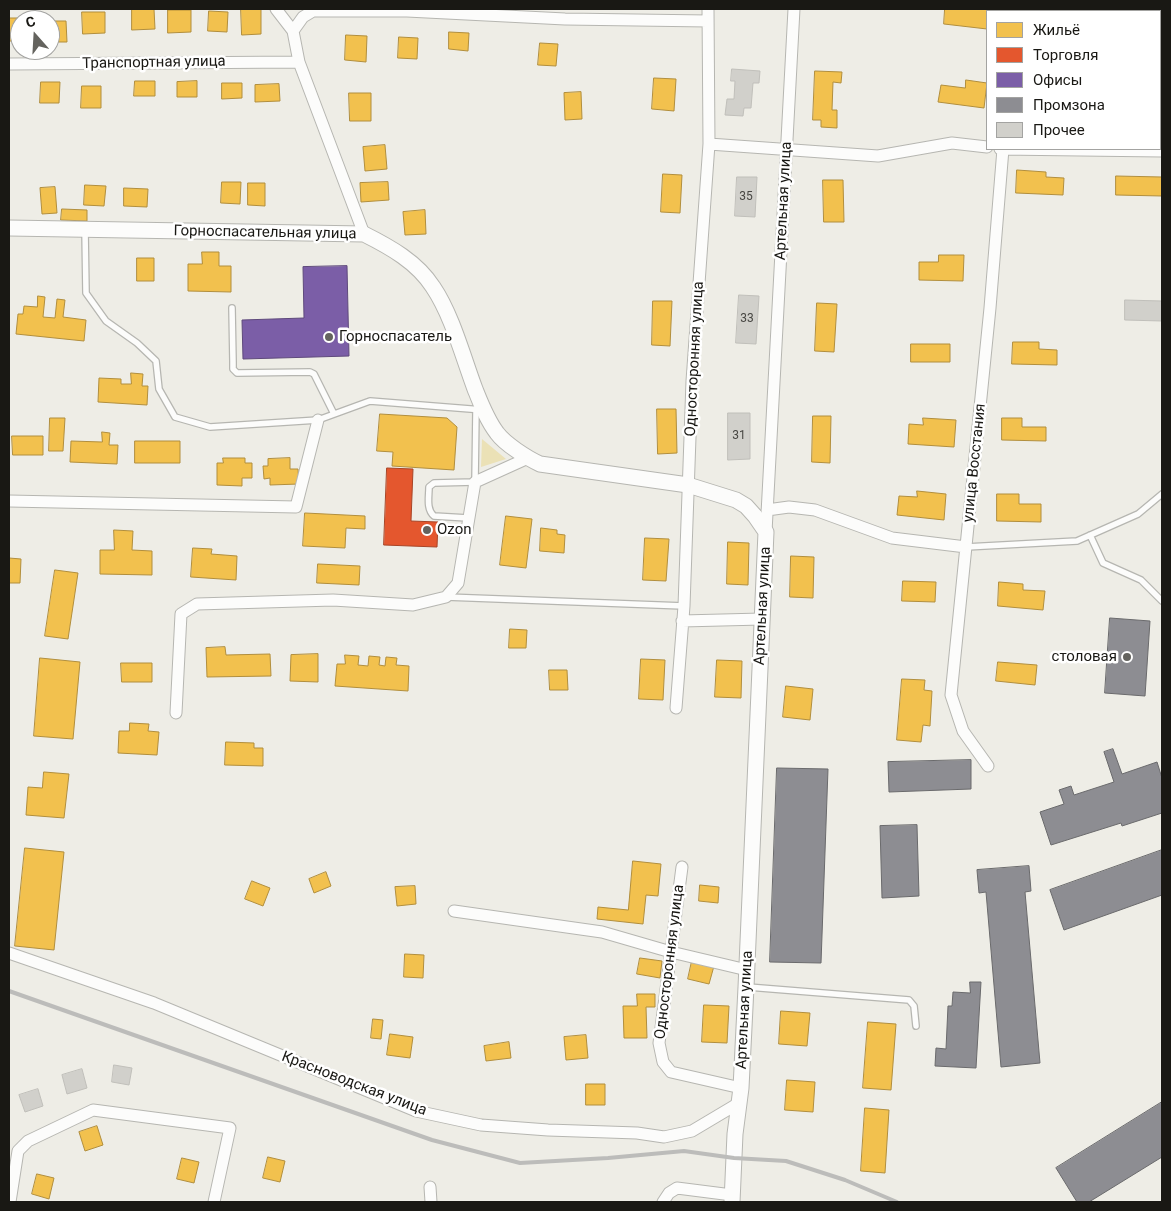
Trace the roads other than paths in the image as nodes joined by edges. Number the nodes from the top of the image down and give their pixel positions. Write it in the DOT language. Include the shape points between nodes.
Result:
graph roads {
  1 [pos="276,9"];
  2 [pos="708,9"];
  3 [pos="794,9"];
  4 [pos="708,21"];
  5 [pos="293,31"];
  6 [pos="299,62"];
  7 [pos="9,64"];
  8 [pos="709,144"];
  9 [pos="986,147"];
  10 [pos="787,149"];
  11 [pos="1002,150"];
  12 [pos="1082,150"];
  13 [pos="1162,151"];
  14 [pos="9,228"];
  15 [pos="85,230"];
  16 [pos="364,234"];
  17 [pos="232,308"];
  18 [pos="480,410"];
  19 [pos="334,414"];
  20 [pos="318,420"];
  21 [pos="528,458"];
  22 [pos="475,482"];
  23 [pos="688,485"];
  24 [pos="1162,494"];
  25 [pos="9,501"];
  26 [pos="767,510"];
  27 [pos="468,518"];
  28 [pos="766,532"];
  29 [pos="1090,535"];
  30 [pos="966,547"];
  31 [pos="446,597"];
  32 [pos="1162,601"];
  33 [pos="684,606"];
  34 [pos="762,619"];
  35 [pos="682,621"];
  36 [pos="676,708"];
  37 [pos="176,713"];
  38 [pos="988,766"];
  39 [pos="682,867"];
  40 [pos="454,911"];
  41 [pos="671,952"];
  42 [pos="9,953"];
  43 [pos="747,970"];
  44 [pos="746,987"];
  45 [pos="916,1026"];
  46 [pos="740,1095"];
  47 [pos="9,1150"];
  48 [pos="17,1164"];
  49 [pos="430,1187"];
  50 [pos="732,1198"];
  51 [pos="10,1202"];
  52 [pos="214,1202"];
  53 [pos="431,1202"];
  54 [pos="662,1202"];
  1 -- 5 [label="street"];
  2 -- 4 [label="street, Односторонняя улица"];
  3 -- 10 [label="street, Артельная улица"];
  4 -- 5 [label="street" via="313,11 302,17"];
  4 -- 8 [label="street, Односторонняя улица"];
  5 -- 6 [label="street"];
  6 -- 7 [label="street, Транспортная улица"];
  6 -- 16 [label="street"];
  8 -- 10 [label="street"];
  8 -- 23 [label="street, Односторонняя улица"];
  9 -- 10 [label="street" via="952,143 878,156"];
  10 -- 26 [label="street, Артельная улица"];
  11 -- 30 [label="street, улица Восстания"];
  12 -- 13 [label="street"];
  14 -- 15 [label="main road, Горноспасательная улица"];
  15 -- 16 [label="main road, Горноспасательная улица"];
  15 -- 20 [label="lane" via="86,292 106,321 156,361 159,389 175,417 210,427"];
  16 -- 18 [label="main road, Горноспасательная улица" via="417,267 433,286 445,309"];
  17 -- 19 [label="lane" via="233,369 237,373 310,372"];
  18 -- 19 [label="lane" via="370,401"];
  18 -- 21 [label="main road, Горноспасательная улица" via="497,434"];
  18 -- 22 [label="lane"];
  19 -- 20 [label="lane"];
  20 -- 25 [label="street" via="296,507"];
  21 -- 22 [label="street"];
  21 -- 23 [label="main road, Горноспасательная улица" via="540,464"];
  22 -- 27 [label="street"];
  22 -- 27 [label="lane" via="434,483 429,487 430,512 434,516"];
  23 -- 28 [label="main road, Горноспасательная улица" via="746,506"];
  23 -- 33 [label="street, Односторонняя улица"];
  24 -- 29 [label="lane" via="1138,514"];
  26 -- 28 [label="street, Артельная улица"];
  26 -- 30 [label="street" via="789,507 815,510 892,538"];
  27 -- 31 [label="street" via="458,583"];
  28 -- 34 [label="main road, Артельная улица"];
  29 -- 30 [label="lane" via="1077,540"];
  29 -- 32 [label="lane" via="1104,563 1141,580"];
  30 -- 38 [label="street, улица Восстания" via="951,695 963,731"];
  31 -- 33 [label="lane"];
  31 -- 37 [label="street" via="413,605 333,600 198,604 181,614"];
  33 -- 35 [label="street, Односторонняя улица"];
  34 -- 35 [label="street"];
  34 -- 43 [label="main road, Артельная улица"];
  35 -- 36 [label="street, Односторонняя улица"];
  39 -- 41 [label="street, Односторонняя улица"];
  40 -- 41 [label="street" via="602,932"];
  41 -- 43 [label="street"];
  41 -- 46 [label="street, Односторонняя улица" via="659,1043 663,1062 671,1072"];
  42 -- 46 [label="street, Красноводская улица" via="154,1003 416,1111 481,1125 664,1137 692,1131"];
  43 -- 44 [label="main road, Артельная улица"];
  44 -- 45 [label="lane" via="908,1000 914,1006"];
  44 -- 46 [label="main road, Артельная улица"];
  46 -- 50 [label="main road, Артельная улица"];
  47 -- 48 [label="street"];
  48 -- 51 [label="street"];
  48 -- 52 [label="street" via="18,1151 28,1141 94,1110 230,1128"];
  49 -- 53 [label="street"];
  50 -- 54 [label="street" via="677,1188"];
}
